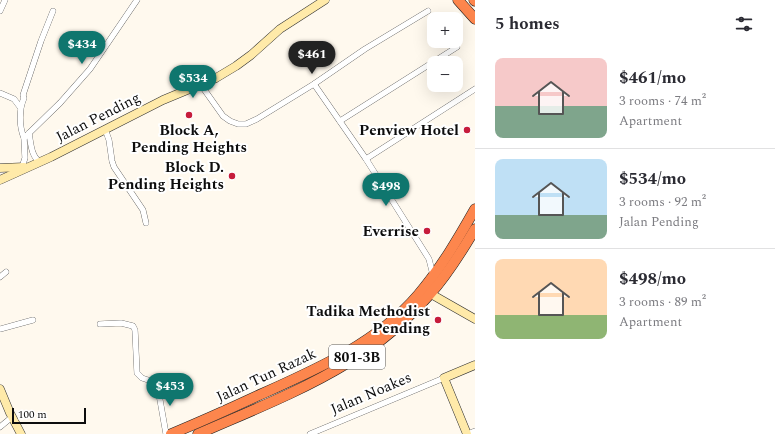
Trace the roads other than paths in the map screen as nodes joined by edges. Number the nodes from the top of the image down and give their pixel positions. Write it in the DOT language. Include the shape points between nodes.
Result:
graph roads {
  1 [pos="4,0"];
  2 [pos="137,0"];
  3 [pos="325,0"];
  4 [pos="458,0"];
  5 [pos="0,11"];
  6 [pos="53,11"];
  7 [pos="428,11"];
  8 [pos="472,16"];
  9 [pos="475,28"];
  10 [pos="455,48"];
  11 [pos="314,84"];
  12 [pos="201,85"];
  13 [pos="475,89"];
  14 [pos="0,93"];
  15 [pos="23,95"];
  16 [pos="10,97"];
  17 [pos="20,107"];
  18 [pos="340,122"];
  19 [pos="105,129"];
  20 [pos="27,136"];
  21 [pos="366,159"];
  22 [pos="40,162"];
  23 [pos="22,167"];
  24 [pos="31,167"];
  25 [pos="0,168"];
  26 [pos="0,180"];
  27 [pos="475,209"];
  28 [pos="146,223"];
  29 [pos="475,229"];
  30 [pos="429,259"];
  31 [pos="444,262"];
  32 [pos="6,272"];
  33 [pos="0,276"];
  34 [pos="433,276"];
  35 [pos="431,294"];
  36 [pos="475,319"];
  37 [pos="34,320"];
  38 [pos="100,324"];
  39 [pos="0,329"];
  40 [pos="475,365"];
  41 [pos="444,378"];
  42 [pos="0,389"];
  43 [pos="12,417"];
  44 [pos="0,427"];
  45 [pos="475,431"];
  46 [pos="21,434"];
  47 [pos="166,434"];
  48 [pos="171,434"];
  49 [pos="198,434"];
  50 [pos="310,434"];
  51 [pos="467,434"];
  1 -- 5 [label="street"];
  2 -- 20 [label="street" via="90,69"];
  3 -- 12 [label="street, Jalan Pending" via="280,29 236,66"];
  4 -- 8 [label="highway"];
  6 -- 15 [label="street"];
  7 -- 11 [label="street"];
  8 -- 9 [label="highway"];
  10 -- 18 [label="street"];
  11 -- 12 [label="street" via="246,124 238,124 223,116"];
  11 -- 18 [label="street"];
  12 -- 19 [label="street, Jalan Pending" via="163,100"];
  13 -- 21 [label="street"];
  14 -- 16 [label="street"];
  15 -- 16 [label="street"];
  15 -- 17 [label="street"];
  16 -- 17 [label="street"];
  17 -- 20 [label="street" via="22,133"];
  18 -- 21 [label="street"];
  19 -- 22 [label="street, Jalan Pending"];
  19 -- 28 [label="street" via="114,167 143,210"];
  20 -- 22 [label="street" via="33,154"];
  20 -- 23 [label="street"];
  21 -- 30 [label="street"];
  22 -- 24 [label="street, Jalan Pending"];
  23 -- 24 [label="street, Jalan Pending"];
  23 -- 25 [label="street, Jalan Pending"];
  24 -- 26 [label="street"];
  27 -- 31 [label="highway, Jalan Tun Razak"];
  29 -- 35 [label="highway, Jalan Tun Razak / 801-3B"];
  30 -- 31 [label="street"];
  30 -- 34 [label="street"];
  31 -- 34 [label="highway, Jalan Tun Razak"];
  32 -- 33 [label="street"];
  34 -- 48 [label="highway, Jalan Tun Razak" via="402,310 363,342 345,353 305,375"];
  35 -- 36 [label="street"];
  35 -- 49 [label="highway, Jalan Tun Razak / 801-3B" via="386,336 349,362 311,383"];
  37 -- 39 [label="street"];
  38 -- 47 [label="street" via="121,323 133,326 136,373 157,383"];
  40 -- 41 [label="street"];
  41 -- 50 [label="street, Jalan Noakes"];
  41 -- 51 [label="street"];
  42 -- 43 [label="street"];
  43 -- 44 [label="street"];
  43 -- 46 [label="street"];
  45 -- 51 [label="street"];
}
